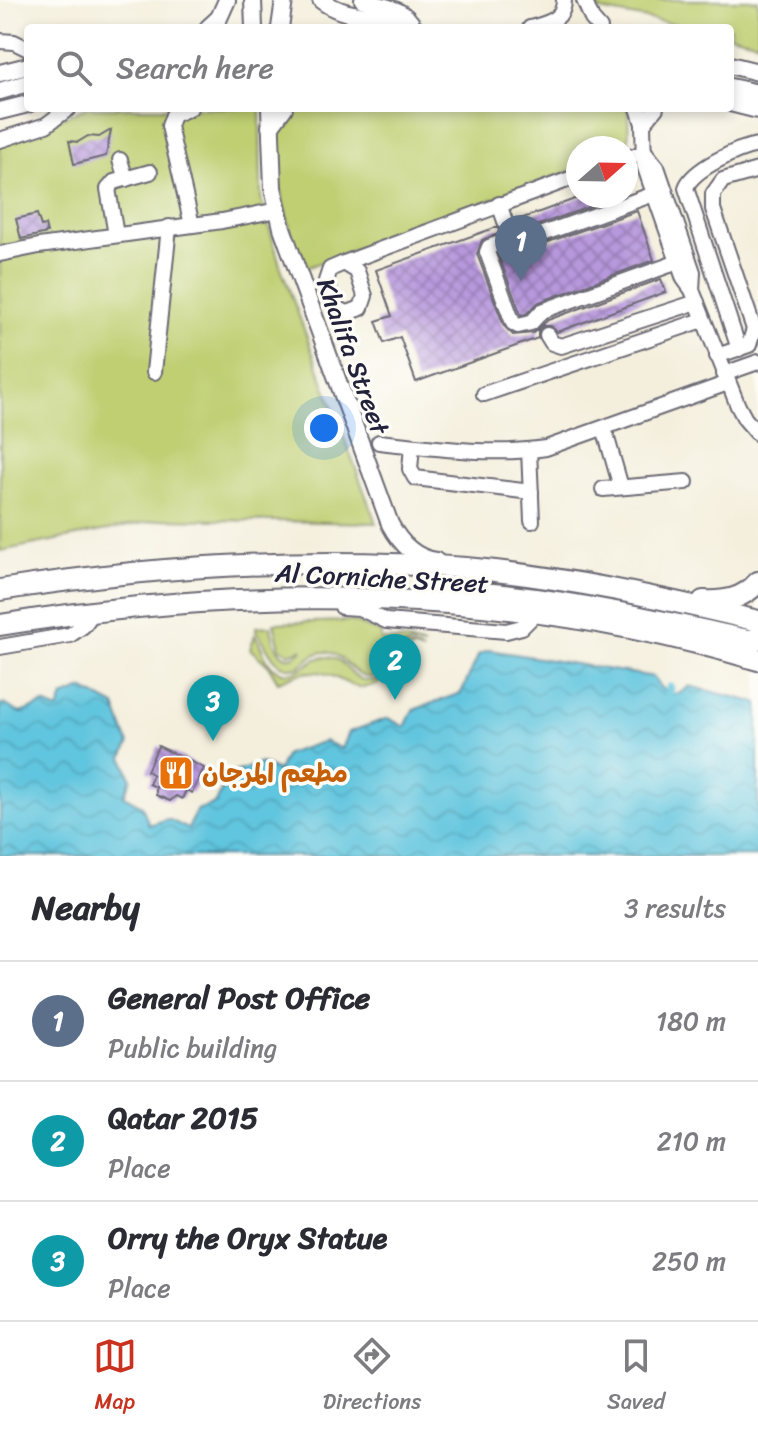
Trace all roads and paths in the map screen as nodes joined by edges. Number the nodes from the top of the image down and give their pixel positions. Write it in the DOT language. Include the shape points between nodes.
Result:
graph roads {
  1 [pos="227,0"];
  2 [pos="253,0"];
  3 [pos="284,0"];
  4 [pos="321,0"];
  5 [pos="362,0"];
  6 [pos="564,0"];
  7 [pos="575,0"];
  8 [pos="584,0"];
  9 [pos="212,24"];
  10 [pos="254,24"];
  11 [pos="281,24"];
  12 [pos="407,24"];
  13 [pos="412,24"];
  14 [pos="540,24"];
  15 [pos="596,24"];
  16 [pos="0,41"];
  17 [pos="24,47"];
  18 [pos="734,66"];
  19 [pos="24,67"];
  20 [pos="758,72"];
  21 [pos="0,73"];
  22 [pos="24,84"];
  23 [pos="734,90"];
  24 [pos="0,91"];
  25 [pos="758,95"];
  26 [pos="734,104"];
  27 [pos="24,105"];
  28 [pos="758,110"];
  29 [pos="0,111"];
  30 [pos="64,112"];
  31 [pos="180,112"];
  32 [pos="270,112"];
  33 [pos="281,112"];
  34 [pos="639,112"];
  35 [pos="653,112"];
  36 [pos="643,124"];
  37 [pos="270,127"];
  38 [pos="0,140"];
  39 [pos="758,145"];
  40 [pos="645,152"];
  41 [pos="638,155"];
  42 [pos="120,160"];
  43 [pos="758,170"];
  44 [pos="150,172"];
  45 [pos="126,179"];
  46 [pos="566,180"];
  47 [pos="654,194"];
  48 [pos="499,204"];
  49 [pos="278,210"];
  50 [pos="506,224"];
  51 [pos="192,225"];
  52 [pos="169,227"];
  53 [pos="116,235"];
  54 [pos="0,254"];
  55 [pos="678,262"];
  56 [pos="295,269"];
  57 [pos="694,296"];
  58 [pos="703,320"];
  59 [pos="756,326"];
  60 [pos="547,335"];
  61 [pos="739,349"];
  62 [pos="758,349"];
  63 [pos="758,362"];
  64 [pos="722,370"];
  65 [pos="154,372"];
  66 [pos="484,394"];
  67 [pos="604,428"];
  68 [pos="758,434"];
  69 [pos="379,442"];
  70 [pos="412,446"];
  71 [pos="529,450"];
  72 [pos="686,482"];
  73 [pos="621,487"];
  74 [pos="603,489"];
  75 [pos="531,492"];
  76 [pos="532,521"];
  77 [pos="468,569"];
  78 [pos="758,582"];
  79 [pos="0,590"];
  80 [pos="251,599"];
  81 [pos="402,601"];
  82 [pos="679,602"];
  83 [pos="95,610"];
  84 [pos="535,614"];
  85 [pos="758,621"];
  86 [pos="0,625"];
  87 [pos="758,640"];
  88 [pos="0,647"];
  89 [pos="758,660"];
  1 -- 9 [label="main road"];
  2 -- 10 [label="main road"];
  3 -- 11 [label="main road"];
  4 -- 12 [label="main road" via="343,13"];
  5 -- 13 [label="street" via="399,10"];
  6 -- 7 [label="street"];
  6 -- 14 [label="street" via="558,17"];
  8 -- 15 [label="street"];
  16 -- 17 [label="street"];
  18 -- 20 [label="main road"];
  19 -- 21 [label="main road"];
  22 -- 24 [label="main road"];
  23 -- 25 [label="highway"];
  26 -- 28 [label="main road"];
  27 -- 29 [label="main road"];
  30 -- 38 [label="street" via="46,125"];
  31 -- 51 [label="street" via="169,126"];
  32 -- 37 [label="main road, Khalifa Street"];
  33 -- 37 [label="main road"];
  34 -- 36 [label="street"];
  35 -- 36 [label="street"];
  36 -- 40 [label="street"];
  37 -- 49 [label="main road, Khalifa Street"];
  39 -- 61 [label="street" via="695,174 686,188"];
  40 -- 41 [label="street"];
  40 -- 47 [label="street"];
  40 -- 57 [label="street" via="657,167 693,272"];
  42 -- 45 [label="street"];
  43 -- 59 [label="street" via="723,180 712,199"];
  44 -- 45 [label="street"];
  45 -- 53 [label="street" via="111,184 107,192"];
  46 -- 48 [label="street"];
  47 -- 55 [label="street"];
  47 -- 55 [label="street" via="517,243 496,244 487,252 518,326 531,323 542,311"];
  48 -- 50 [label="street"];
  48 -- 56 [label="street" via="339,265 310,273"];
  49 -- 51 [label="street"];
  49 -- 56 [label="main road, Khalifa Street"];
  51 -- 52 [label="street"];
  52 -- 53 [label="street"];
  52 -- 65 [label="street"];
  53 -- 54 [label="street"];
  55 -- 57 [label="street"];
  56 -- 77 [label="main road, Khalifa Street" via="394,532 417,555"];
  57 -- 58 [label="street"];
  57 -- 60 [label="street" via="561,346"];
  58 -- 64 [label="street"];
  58 -- 66 [label="street"];
  59 -- 61 [label="street" via="752,341"];
  61 -- 64 [label="street"];
  62 -- 64 [label="street"];
  63 -- 64 [label="street"];
  64 -- 67 [label="street"];
  64 -- 68 [label="street"];
  67 -- 71 [label="street"];
  67 -- 73 [label="street"];
  69 -- 70 [label="street"];
  70 -- 71 [label="street"];
  70 -- 75 [label="street" via="410,469 415,478"];
  71 -- 75 [label="street"];
  72 -- 73 [label="street"];
  73 -- 74 [label="street"];
  75 -- 76 [label="street"];
  77 -- 79 [label="highway, Al Corniche Street" via="367,563 252,565 112,574"];
  77 -- 82 [label="highway, Al Corniche Street"];
  78 -- 82 [label="highway" via="727,601"];
  80 -- 81 [label="highway, Al Corniche Street"];
  80 -- 83 [label="highway, Al Corniche Street"];
  80 -- 84 [label="street" via="281,607 353,607 386,621 506,631 522,627"];
  81 -- 84 [label="highway, Al Corniche Street"];
  81 -- 87 [label="highway" via="440,590 511,596"];
  82 -- 85 [label="highway, Al Corniche Street"];
  83 -- 86 [label="highway, Al Corniche Street"];
  83 -- 88 [label="street" via="70,635"];
  84 -- 89 [label="highway, Al Corniche Street" via="653,634"];
}
